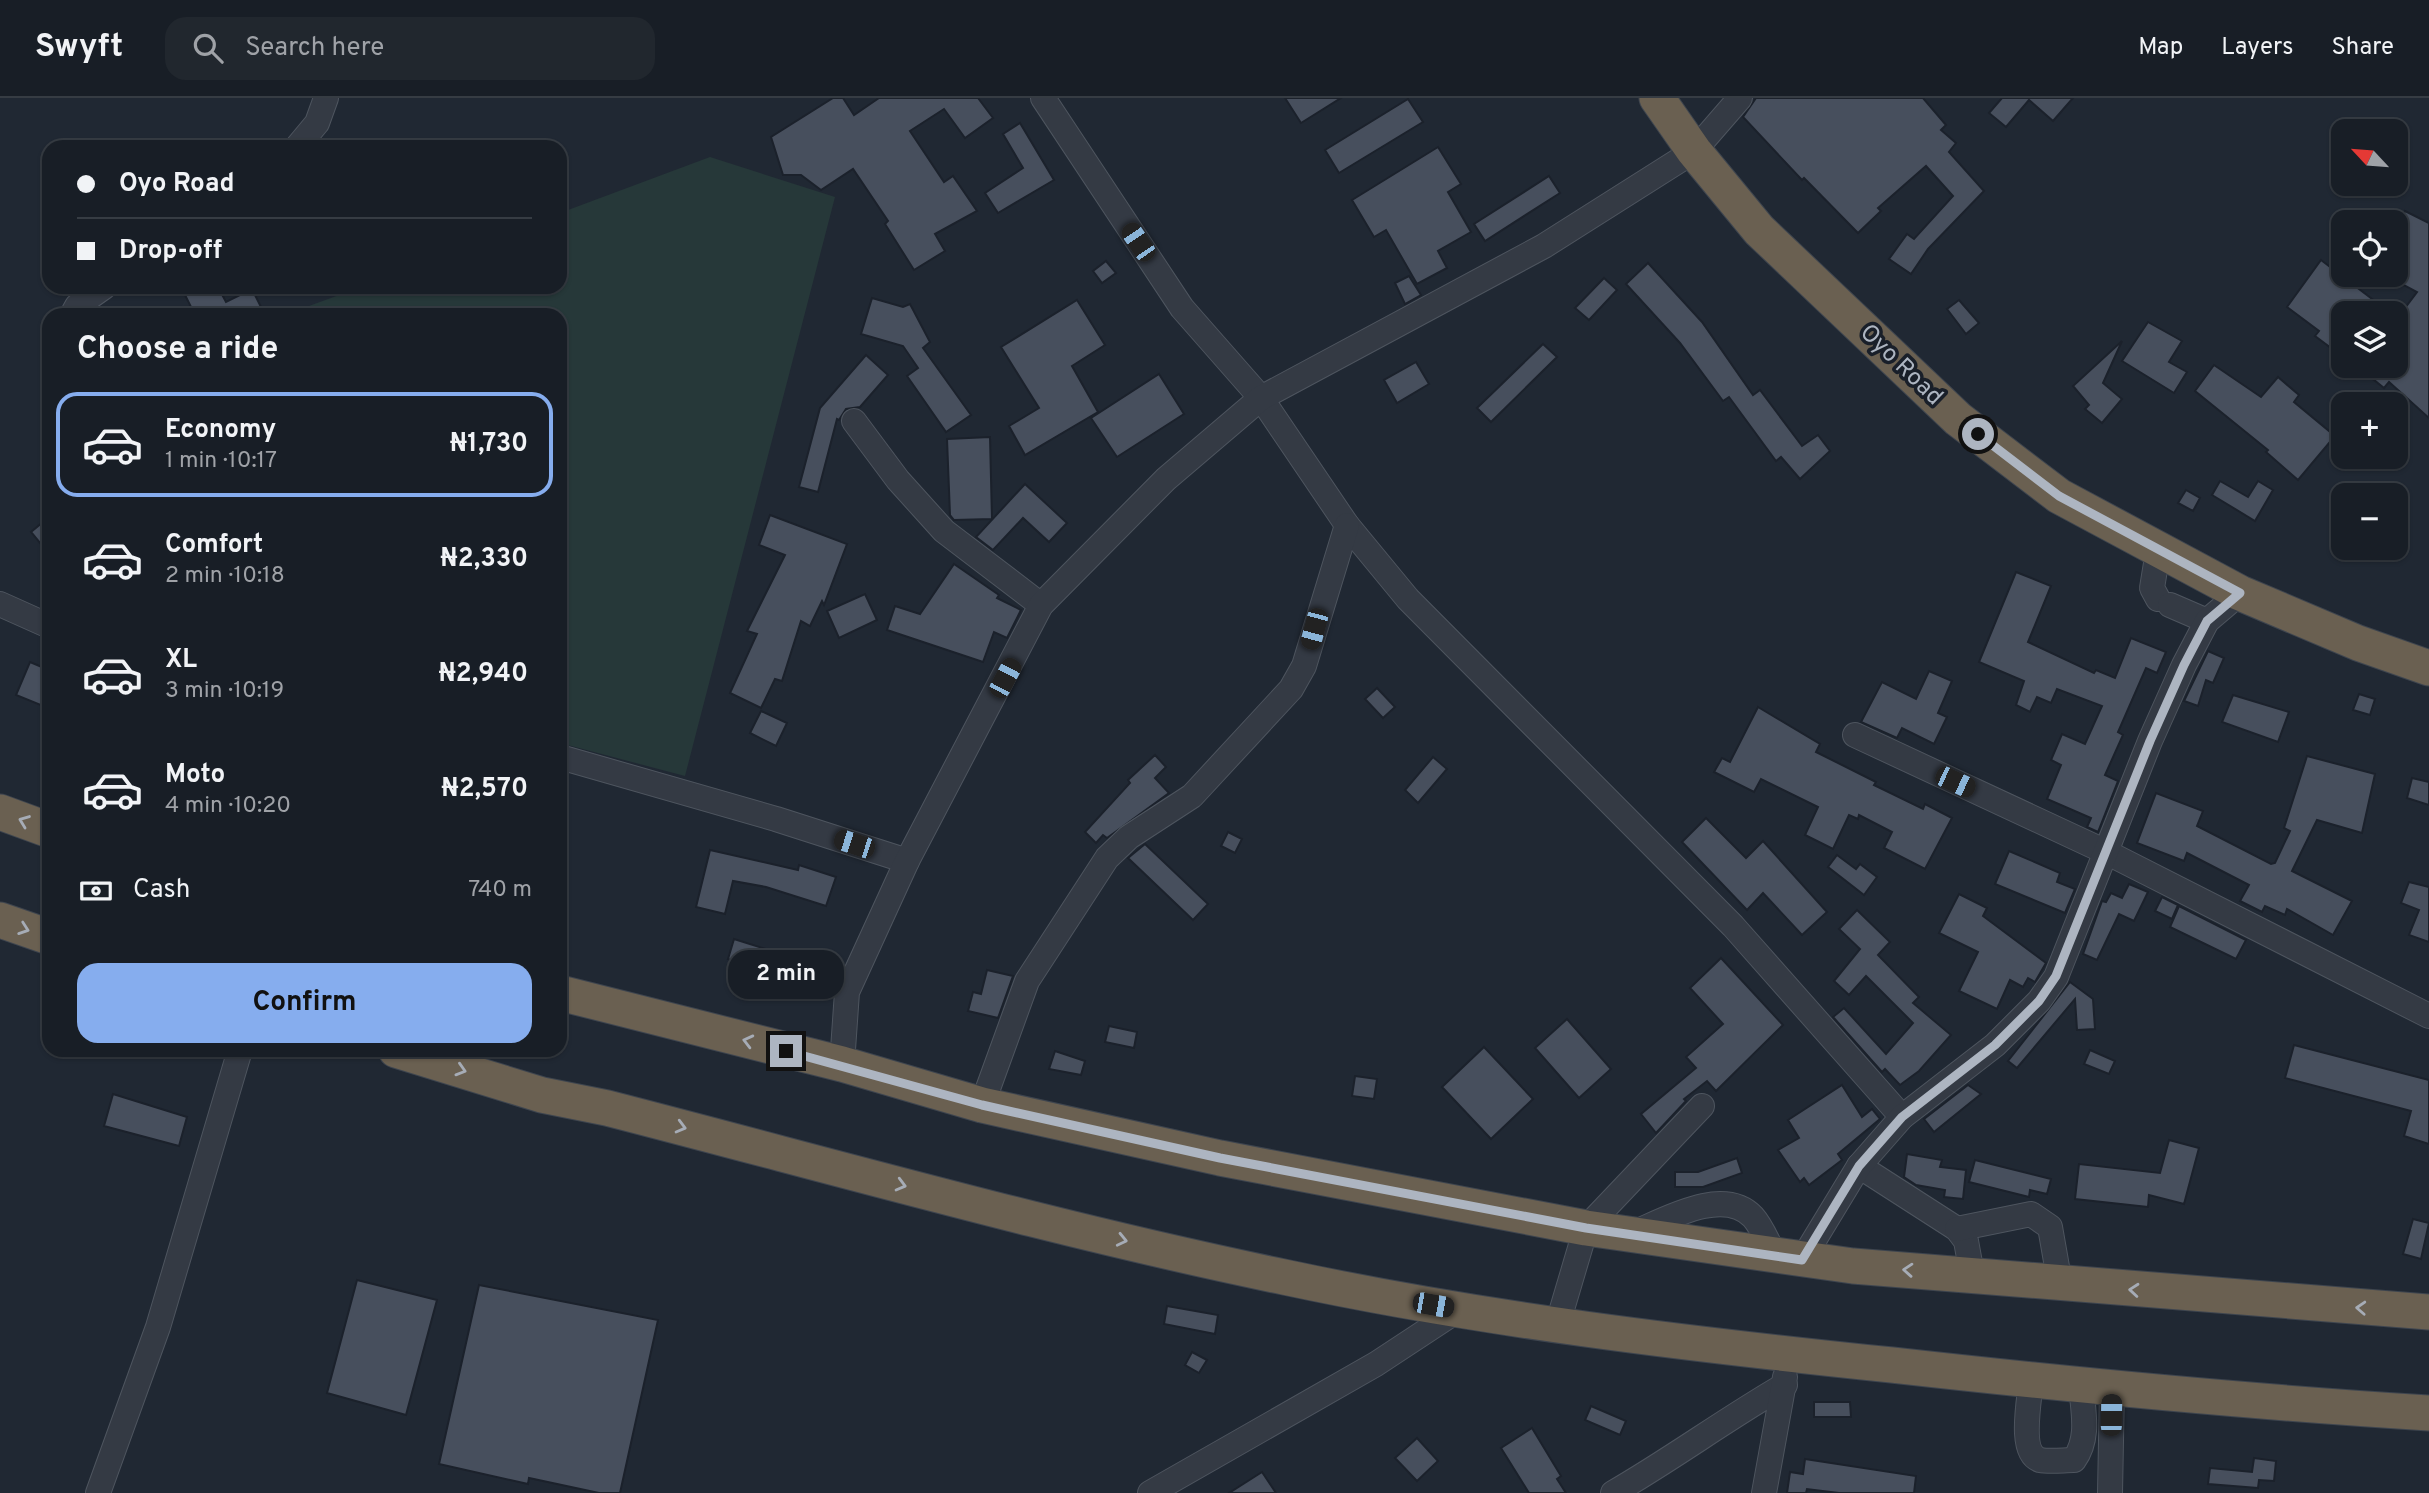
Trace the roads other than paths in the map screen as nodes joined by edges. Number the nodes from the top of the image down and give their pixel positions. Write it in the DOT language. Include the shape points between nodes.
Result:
graph roads {
  1 [pos="326,98"];
  2 [pos="1043,98"];
  3 [pos="1657,98"];
  4 [pos="1740,98"];
  5 [pos="303,140"];
  6 [pos="1694,151"];
  7 [pos="94,294"];
  8 [pos="76,308"];
  9 [pos="1261,398"];
  10 [pos="854,421"];
  11 [pos="1348,525"];
  12 [pos="2158,551"];
  13 [pos="2240,593"];
  14 [pos="0,604"];
  15 [pos="1041,605"];
  16 [pos="2207,621"];
  17 [pos="42,623"];
  18 [pos="2429,668"];
  19 [pos="1855,735"];
  20 [pos="567,759"];
  21 [pos="0,812"];
  22 [pos="42,827"];
  23 [pos="2106,852"];
  24 [pos="907,861"];
  25 [pos="0,920"];
  26 [pos="42,935"];
  27 [pos="567,995"];
  28 [pos="2429,1016"];
  29 [pos="238,1057"];
  30 [pos="419,1057"];
  31 [pos="842,1065"];
  32 [pos="982,1105"];
  33 [pos="1702,1106"];
  34 [pos="1902,1117"];
  35 [pos="1859,1166"];
  36 [pos="1586,1228"];
  37 [pos="1956,1229"];
  38 [pos="1788,1258"];
  39 [pos="1972,1274"];
  40 [pos="2060,1284"];
  41 [pos="1458,1310"];
  42 [pos="2429,1312"];
  43 [pos="1557,1326"];
  44 [pos="1785,1370"];
  45 [pos="2031,1380"];
  46 [pos="2097,1387"];
  47 [pos="2429,1413"];
  48 [pos="98,1493"];
  49 [pos="1150,1493"];
  50 [pos="1613,1493"];
  51 [pos="1764,1493"];
  52 [pos="2110,1493"];
  1 -- 5 [label="street" via="317,122"];
  2 -- 9 [label="street" via="1182,308"];
  3 -- 6 [label="highway, Oyo Road"];
  4 -- 6 [label="street"];
  6 -- 9 [label="street" via="1544,246"];
  6 -- 12 [label="highway, Oyo Road" via="1759,230 1958,419 2059,496"];
  7 -- 8 [label="street"];
  9 -- 11 [label="street"];
  9 -- 15 [label="street" via="1166,478"];
  10 -- 15 [label="street" via="944,531"];
  11 -- 32 [label="street" via="1304,666 1291,689 1192,796 1107,858 1027,981"];
  11 -- 34 [label="street" via="1408,599 1732,926"];
  12 -- 13 [label="highway, Oyo Road"];
  12 -- 16 [label="street" via="2152,588 2164,602"];
  13 -- 16 [label="street"];
  13 -- 18 [label="highway, Oyo Road"];
  14 -- 17 [label="street"];
  15 -- 24 [label="street"];
  16 -- 23 [label="street" via="2150,741"];
  19 -- 23 [label="street"];
  20 -- 24 [label="street" via="776,818"];
  22 -- 21 [label="highway, one-way"];
  23 -- 28 [label="street"];
  23 -- 34 [label="street" via="2056,976 2039,1001 1995,1045"];
  24 -- 31 [label="street" via="847,992"];
  25 -- 26 [label="highway, one-way"];
  31 -- 27 [label="highway, one-way"];
  29 -- 48 [label="street" via="158,1327"];
  30 -- 41 [label="highway, one-way" via="542,1095 992,1209 1284,1278"];
  31 -- 32 [label="highway"];
  32 -- 36 [label="highway" via="1220,1158"];
  33 -- 36 [label="street"];
  34 -- 35 [label="street"];
  35 -- 37 [label="street"];
  35 -- 38 [label="street"];
  36 -- 38 [label="highway"];
  36 -- 43 [label="street"];
  37 -- 39 [label="street" via="1966,1241"];
  37 -- 40 [label="street" via="2031,1214 2050,1227"];
  39 -- 38 [label="highway, one-way"];
  39 -- 40 [label="highway"];
  42 -- 40 [label="highway, one-way"];
  41 -- 43 [label="highway"];
  41 -- 49 [label="street" via="1376,1364"];
  43 -- 44 [label="highway"];
  44 -- 45 [label="highway"];
  44 -- 50 [label="street" via="1723,1421"];
  44 -- 51 [label="street"];
  45 -- 46 [label="highway"];
  45 -- 46 [label="street" via="2026,1441 2039,1460 2074,1460 2082,1450"];
  46 -- 47 [label="highway"];
  46 -- 52 [label="street"];
}
